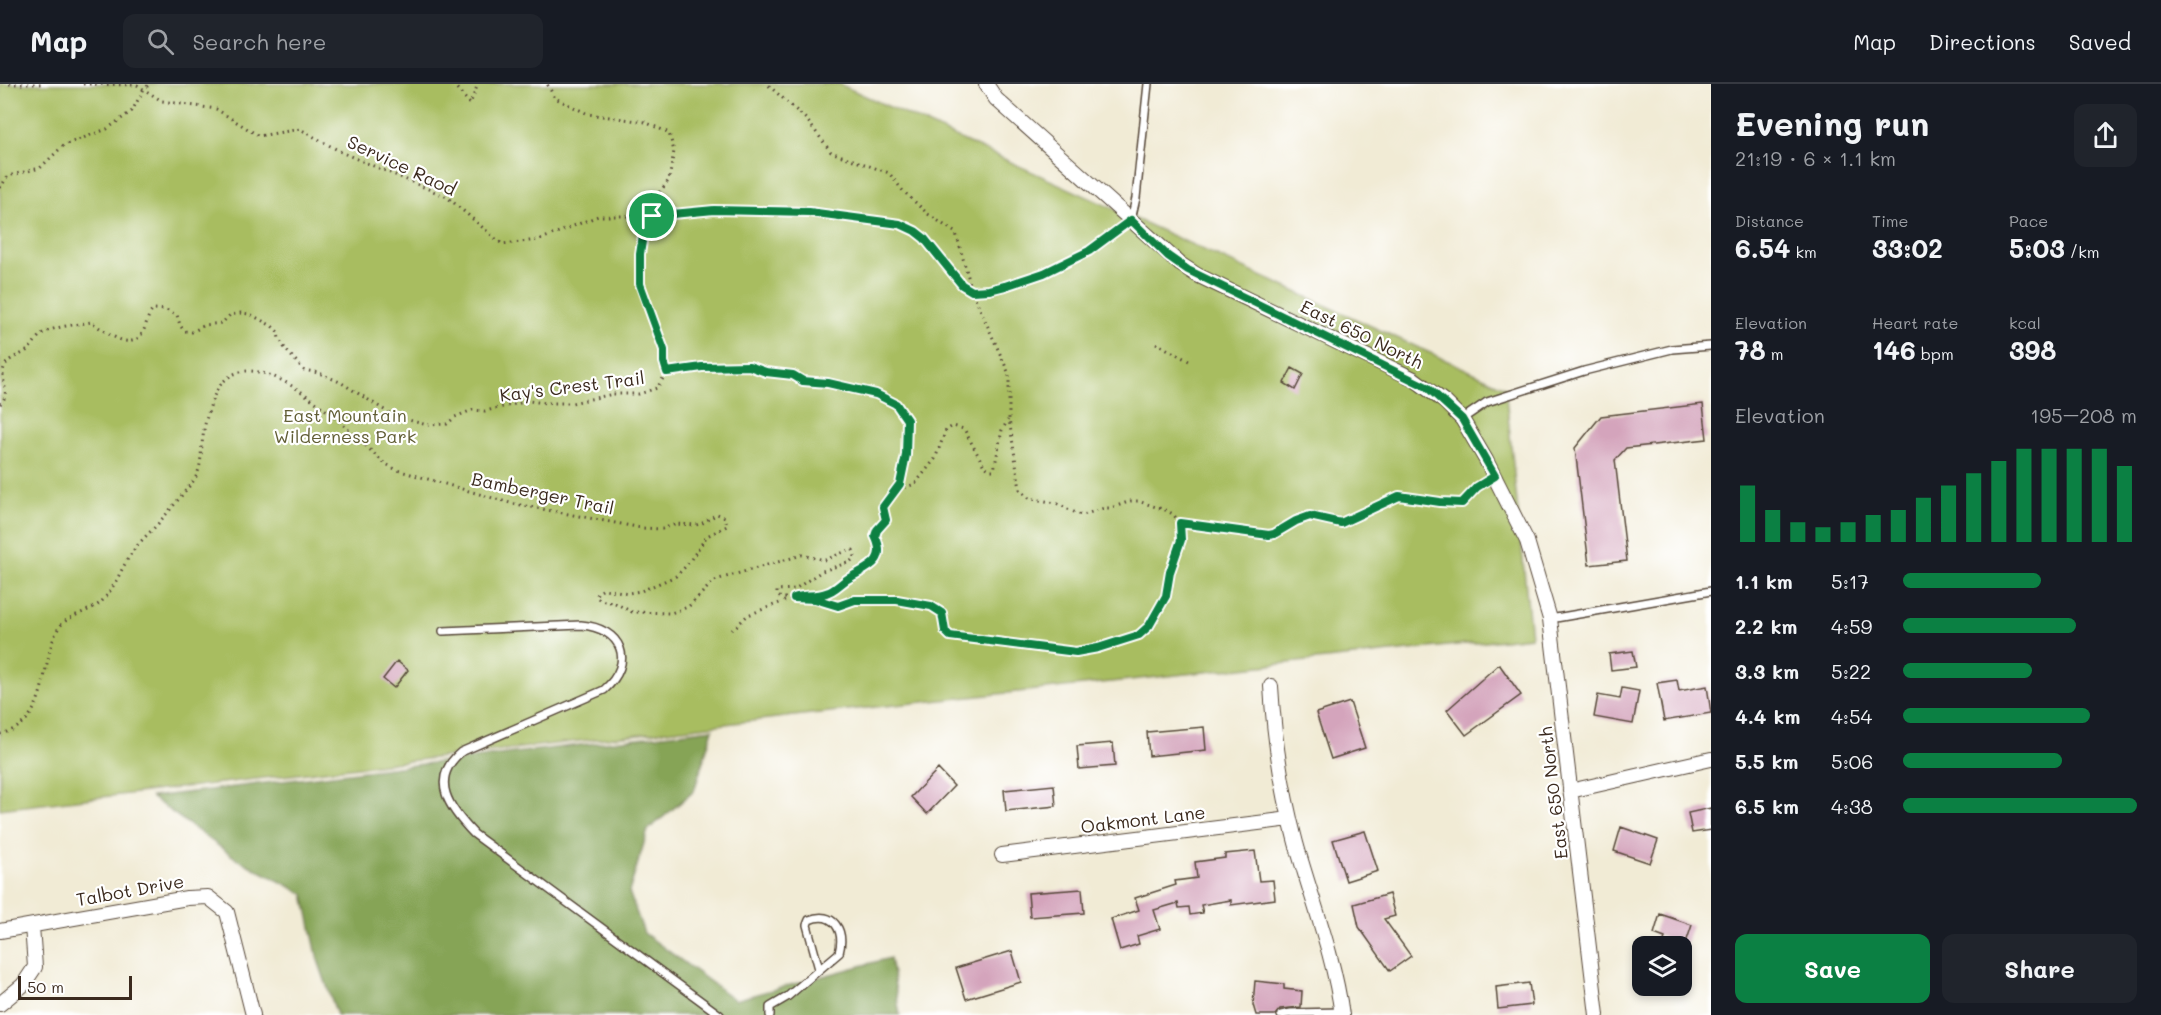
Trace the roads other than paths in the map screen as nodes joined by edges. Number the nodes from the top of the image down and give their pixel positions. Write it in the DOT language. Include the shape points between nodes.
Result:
graph roads {
  1 [pos="986,84"];
  2 [pos="1148,84"];
  3 [pos="1131,220"];
  4 [pos="1711,346"];
  5 [pos="1462,419"];
  6 [pos="1711,591"];
  7 [pos="1550,619"];
  8 [pos="442,631"];
  9 [pos="1270,686"];
  10 [pos="1711,759"];
  11 [pos="1570,791"];
  12 [pos="1290,819"];
  13 [pos="1002,855"];
  14 [pos="32,926"];
  15 [pos="0,931"];
  16 [pos="819,969"];
  17 [pos="0,1004"];
  18 [pos="1342,1014"];
  19 [pos="253,1015"];
  20 [pos="720,1015"];
  21 [pos="770,1015"];
  22 [pos="1281,1015"];
  23 [pos="1597,1015"];
  1 -- 3 [label="street, East 650 North" via="996,99"];
  2 -- 3 [label="lane"];
  3 -- 5 [label="street, East 650 North" via="1188,270 1414,379"];
  4 -- 5 [label="lane" via="1672,349 1584,371 1488,402"];
  5 -- 7 [label="street, East 650 North" via="1527,541"];
  6 -- 7 [label="lane"];
  7 -- 11 [label="street, East 650 North"];
  8 -- 20 [label="lane" via="581,625 597,627 616,640 621,660 614,682 604,690 461,752 450,764 447,797 454,812 474,834"];
  9 -- 12 [label="street" via="1276,750"];
  10 -- 11 [label="street"];
  11 -- 23 [label="street, East 650 North"];
  12 -- 13 [label="street, Oakmont Lane"];
  12 -- 18 [label="street" via="1326,936"];
  14 -- 15 [label="street, Talbot Drive"];
  14 -- 17 [label="street" via="35,967 23,985"];
  14 -- 19 [label="street, Talbot Drive" via="208,897 227,912"];
  16 -- 16 [label="lane" via="839,953 842,944 836,925 824,916 809,920 807,925"];
  16 -- 21 [label="lane" via="770,1007"];
  18 -- 22 [label="lane"];
}
